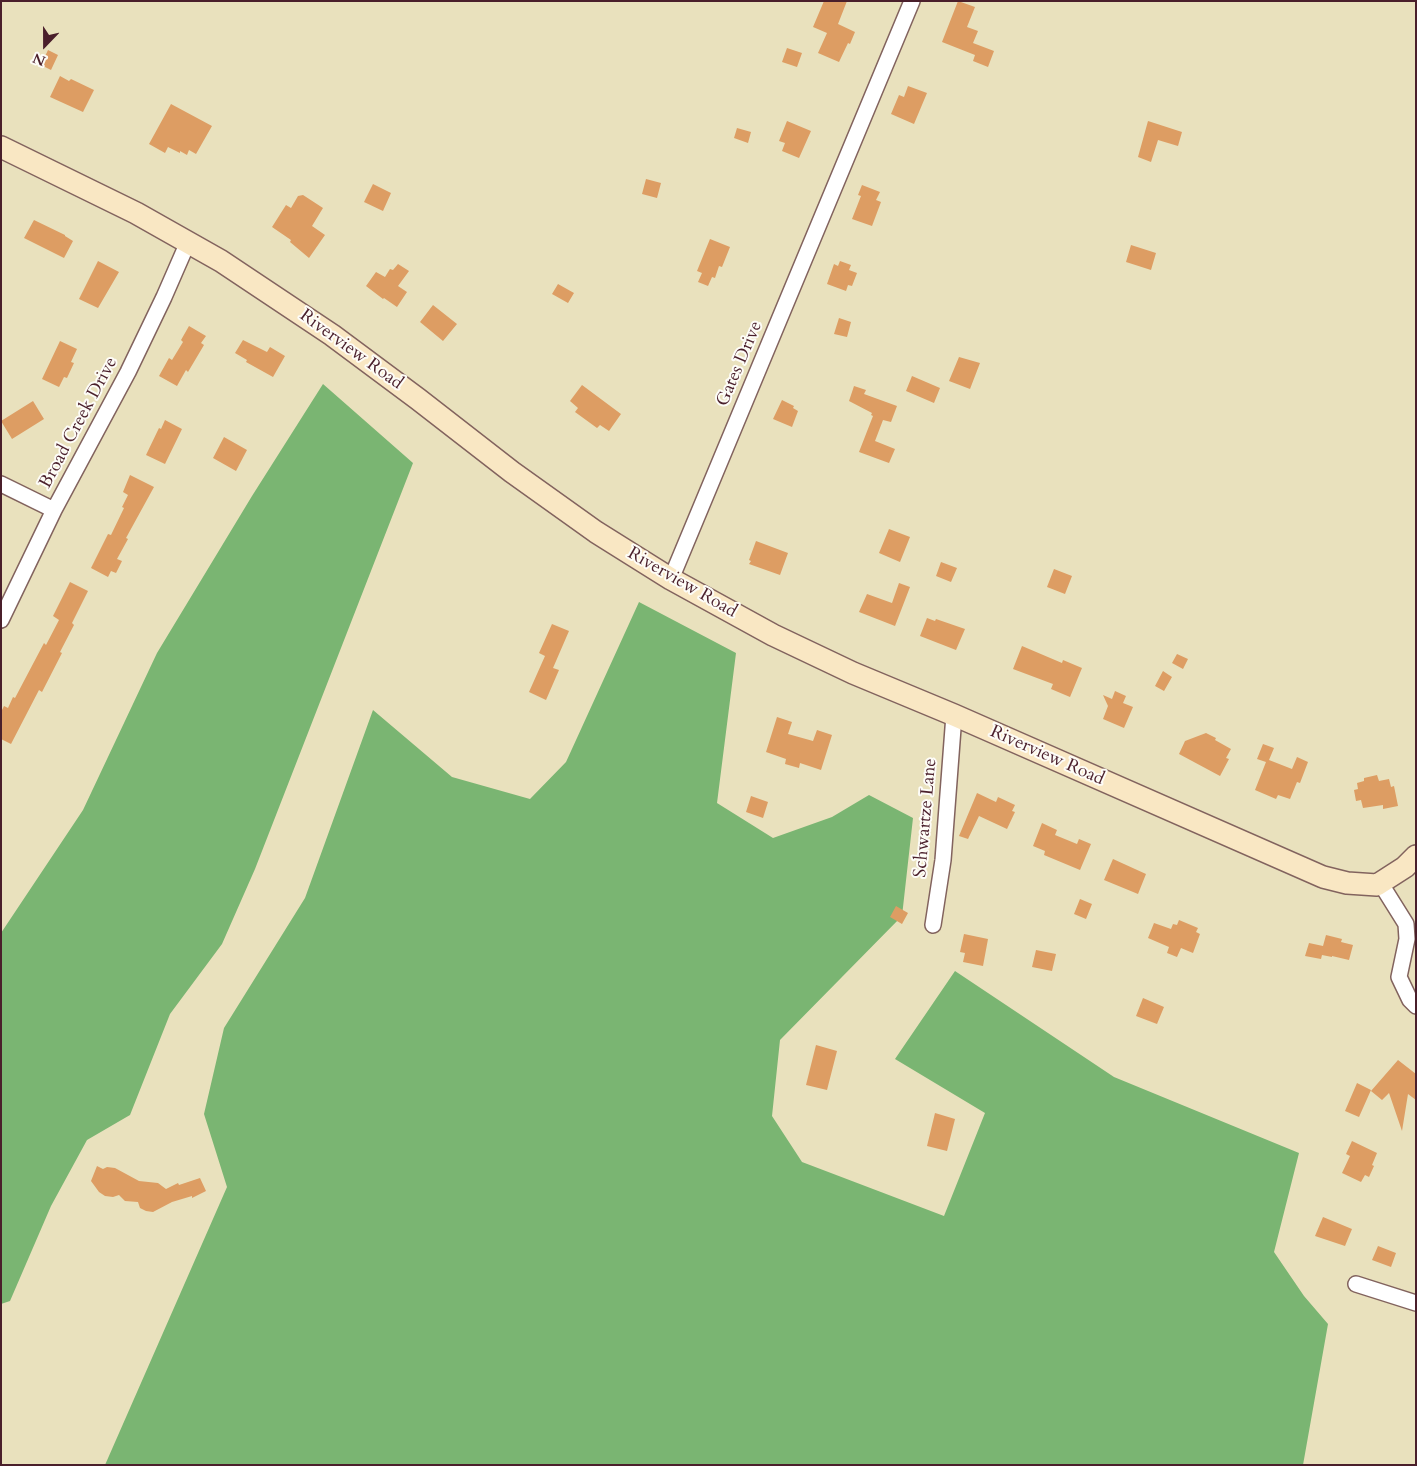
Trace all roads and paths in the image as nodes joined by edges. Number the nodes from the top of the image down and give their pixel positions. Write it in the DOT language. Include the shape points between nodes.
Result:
graph roads {
  1 [pos="912,1"];
  2 [pos="1,147"];
  3 [pos="188,242"];
  4 [pos="1,484"];
  5 [pos="54,510"];
  6 [pos="670,579"];
  7 [pos="1,620"];
  8 [pos="954,715"];
  9 [pos="1416,856"];
  10 [pos="1381,884"];
  11 [pos="933,925"];
  12 [pos="1416,1006"];
  13 [pos="1356,1284"];
  14 [pos="1416,1302"];
  1 -- 6 [label="street, Gates Drive"];
  2 -- 3 [label="street, Riverview Road"];
  3 -- 5 [label="street, Broad Creek Drive" via="128,372"];
  3 -- 6 [label="street, Riverview Road" via="288,304 512,472"];
  4 -- 5 [label="street"];
  5 -- 7 [label="street, Broad Creek Drive"];
  6 -- 8 [label="street, Riverview Road" via="773,635"];
  8 -- 10 [label="street, Riverview Road" via="1323,877 1370,886"];
  8 -- 11 [label="street, Schwartze Lane" via="943,860"];
  9 -- 10 [label="street"];
  10 -- 12 [label="street" via="1406,924 1407,939 1399,977"];
  13 -- 14 [label="street"];
}
